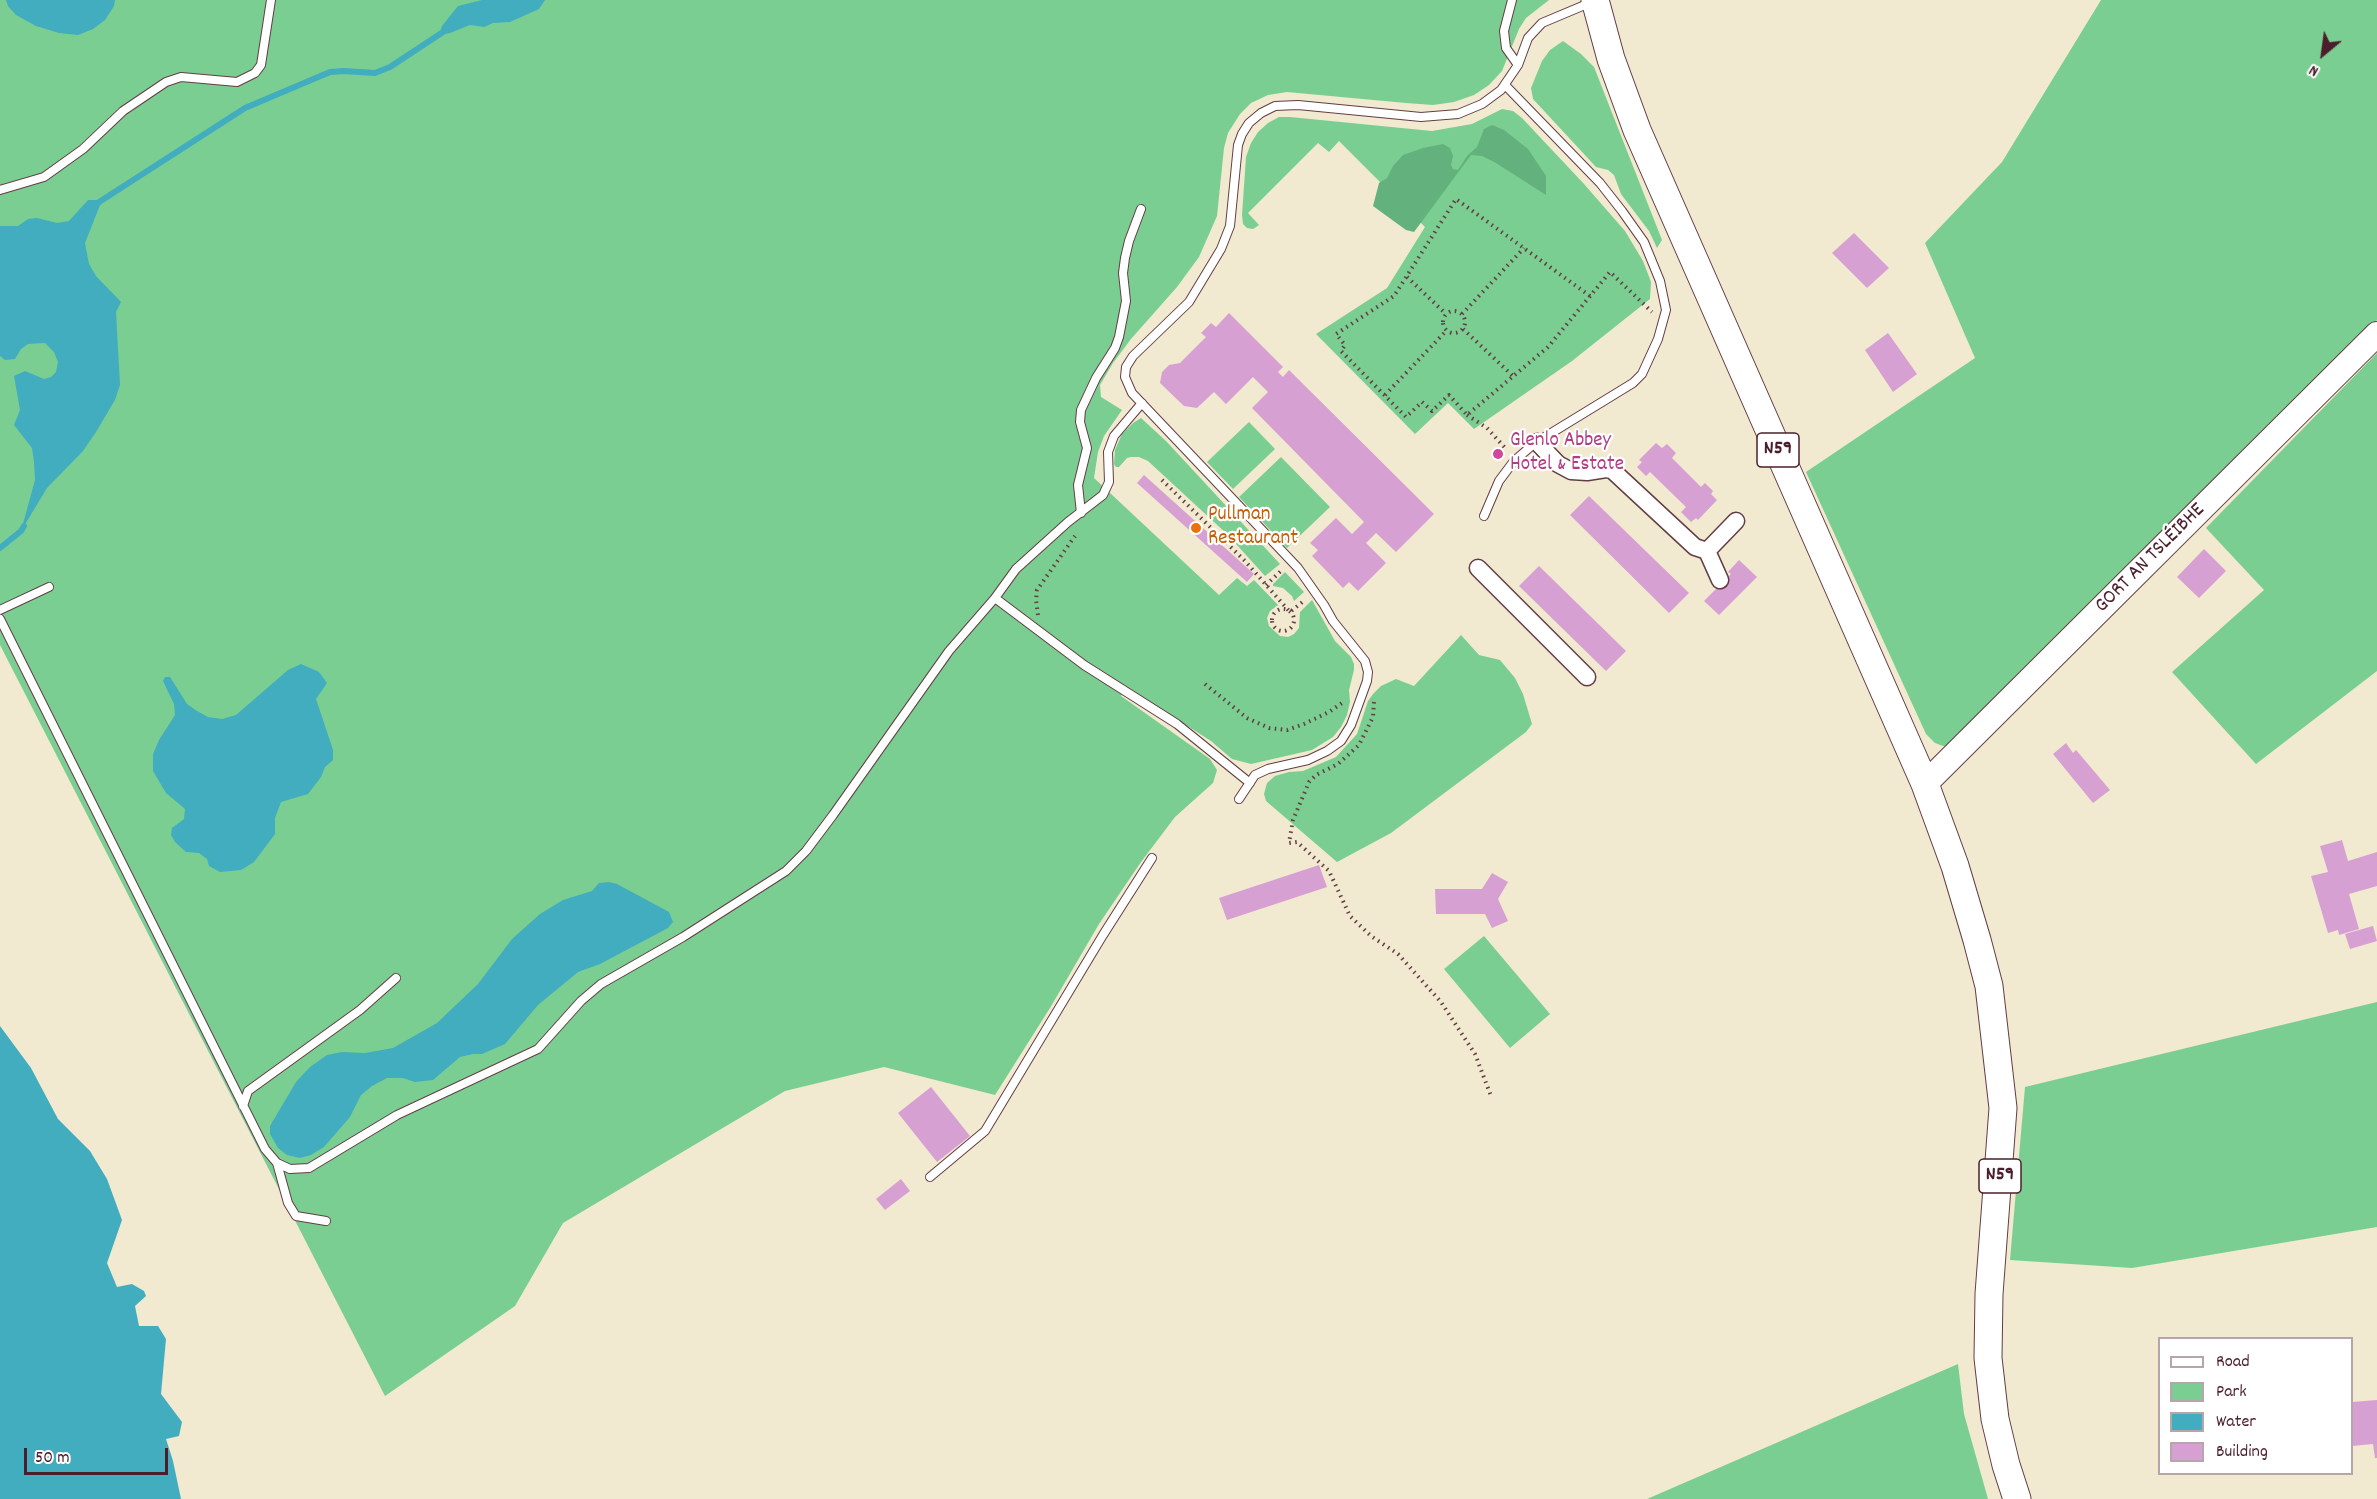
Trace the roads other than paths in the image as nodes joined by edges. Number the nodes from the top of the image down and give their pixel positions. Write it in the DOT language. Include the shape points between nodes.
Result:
graph roads {
  1 [pos="271,0"];
  2 [pos="1512,0"];
  3 [pos="1595,0"];
  4 [pos="1518,65"];
  5 [pos="1505,85"];
  6 [pos="0,190"];
  7 [pos="1141,209"];
  8 [pos="2377,334"];
  9 [pos="1142,403"];
  10 [pos="1537,442"];
  11 [pos="1081,513"];
  12 [pos="1484,516"];
  13 [pos="1736,521"];
  14 [pos="1707,551"];
  15 [pos="1479,568"];
  16 [pos="1720,580"];
  17 [pos="49,587"];
  18 [pos="995,598"];
  19 [pos="0,610"];
  20 [pos="0,619"];
  21 [pos="1587,677"];
  22 [pos="1250,783"];
  23 [pos="1925,784"];
  24 [pos="1239,799"];
  25 [pos="1152,858"];
  26 [pos="396,978"];
  27 [pos="243,1106"];
  28 [pos="277,1163"];
  29 [pos="930,1177"];
  30 [pos="326,1221"];
  31 [pos="2017,1499"];
  1 -- 6 [label="lane" via="261,65 247,79 226,82 181,78 166,82 123,111 83,149 44,177"];
  2 -- 4 [label="lane" via="1504,31 1506,48"];
  3 -- 4 [label="lane" via="1542,23 1528,38"];
  3 -- 23 [label="main road, N59" via="1611,59 1645,149"];
  4 -- 5 [label="lane"];
  5 -- 9 [label="lane" via="1482,104 1438,117 1298,105 1275,106 1255,118 1238,145 1230,226 1221,249 1189,302 1126,367 1125,377 1132,393"];
  5 -- 10 [label="lane" via="1622,211 1644,242 1660,281 1666,310 1650,359 1633,383"];
  7 -- 11 [label="lane" via="1125,258 1126,301 1116,348 1081,410 1087,448 1078,484"];
  8 -- 23 [label="street, GORT AN TSLÉIBHE"];
  9 -- 11 [label="lane" via="1114,436 1108,452 1109,482 1103,495"];
  9 -- 22 [label="lane" via="1291,561 1365,661 1368,672 1351,725 1341,741 1308,759 1268,769 1255,775"];
  10 -- 12 [label="lane" via="1499,481"];
  10 -- 14 [label="street" via="1558,464 1571,471 1612,470 1695,547"];
  11 -- 18 [label="lane" via="1016,569"];
  13 -- 14 [label="street"];
  14 -- 16 [label="street"];
  15 -- 21 [label="street"];
  17 -- 19 [label="lane"];
  18 -- 22 [label="lane" via="1084,665 1177,724"];
  18 -- 28 [label="lane" via="950,651 806,851 786,871 683,938 601,984 538,1049 397,1115 309,1168 290,1169"];
  20 -- 27 [label="lane"];
  22 -- 24 [label="lane"];
  23 -- 31 [label="main road, N59" via="1977,940 1997,1040 2004,1108 1989,1294 1988,1358 1995,1419"];
  25 -- 29 [label="lane" via="985,1131"];
  26 -- 27 [label="lane" via="360,1010 248,1091"];
  27 -- 28 [label="lane" via="265,1149"];
  28 -- 30 [label="lane" via="288,1203 296,1216"];
}
